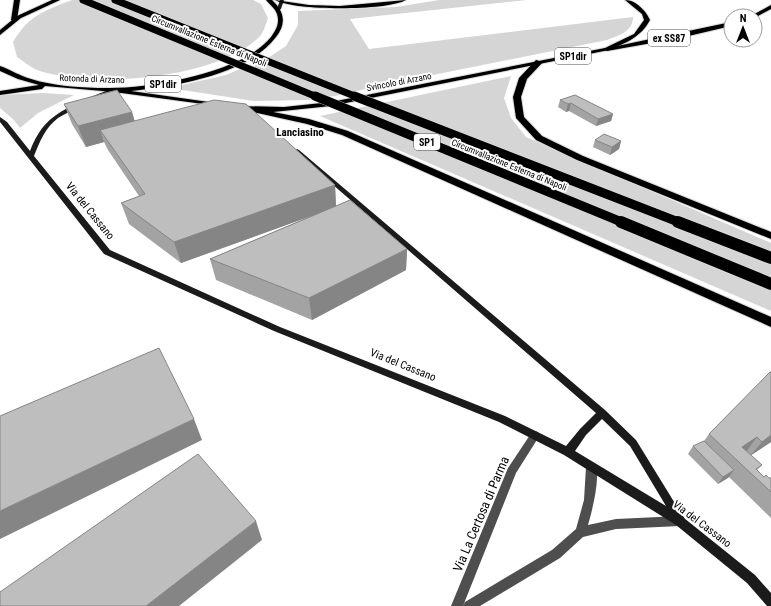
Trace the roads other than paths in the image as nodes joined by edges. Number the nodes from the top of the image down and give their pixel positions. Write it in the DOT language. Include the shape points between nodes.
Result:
graph roads {
  1 [pos="17,0"];
  2 [pos="57,0"];
  3 [pos="83,0"];
  4 [pos="115,0"];
  5 [pos="269,0"];
  6 [pos="281,0"];
  7 [pos="315,0"];
  8 [pos="378,0"];
  9 [pos="403,0"];
  10 [pos="628,0"];
  11 [pos="279,9"];
  12 [pos="14,20"];
  13 [pos="723,26"];
  14 [pos="0,32"];
  15 [pos="607,49"];
  16 [pos="539,62"];
  17 [pos="0,68"];
  18 [pos="45,86"];
  19 [pos="113,90"];
  20 [pos="0,93"];
  21 [pos="252,110"];
  22 [pos="0,119"];
  23 [pos="263,122"];
  24 [pos="291,146"];
  25 [pos="31,157"];
  26 [pos="771,236"];
  27 [pos="771,258"];
  28 [pos="771,284"];
  29 [pos="771,322"];
  30 [pos="602,413"];
  31 [pos="535,435"];
  32 [pos="568,452"];
  33 [pos="591,467"];
  34 [pos="680,521"];
  35 [pos="580,532"];
  36 [pos="771,602"];
  37 [pos="457,606"];
  38 [pos="469,606"];
  1 -- 12 [label="highway"];
  2 -- 12 [label="main road"];
  3 -- 28 [label="highway, Circumvallazione Esterna di Napoli / SP1, bridge"];
  4 -- 27 [label="highway, Circumvallazione Esterna di Napoli / SP1, bridge"];
  5 -- 11 [label="main road"];
  6 -- 9 [label="main road" via="327,8"];
  6 -- 11 [label="main road"];
  7 -- 8 [label="main road"];
  10 -- 15 [label="main road, Svincolo di Arzano / SP1dir" via="644,13 647,20 644,28 633,37"];
  11 -- 19 [label="main road, Rotonda di Arzano / SP1dir" via="282,20 275,37 243,61 217,72 185,80 150,87"];
  12 -- 14 [label="main road"];
  13 -- 15 [label="highway, ex SS87"];
  15 -- 16 [label="main road, Svincolo di Arzano / SP1dir"];
  16 -- 21 [label="main road, Svincolo di Arzano / SP1dir" via="331,104 297,109"];
  16 -- 26 [label="highway" via="524,78 517,97 520,118 539,138 580,158"];
  17 -- 18 [label="main road, Rotonda di Arzano / SP1dir" via="17,78"];
  18 -- 19 [label="main road, Rotonda di Arzano / SP1dir"];
  18 -- 20 [label="main road"];
  19 -- 21 [label="main road, Svincolo di Arzano / SP1dir"];
  19 -- 25 [label="main road" via="54,118 41,131"];
  21 -- 23 [label="main road"];
  21 -- 29 [label="highway" via="309,122 345,133"];
  22 -- 25 [label="main road, Via del Cassano"];
  24 -- 30 [label="main road"];
  25 -- 31 [label="main road, Via del Cassano" via="106,252 277,329 502,419"];
  30 -- 32 [label="main road"];
  30 -- 34 [label="main road" via="633,443"];
  31 -- 32 [label="main road, Via del Cassano"];
  31 -- 37 [label="street, Via La Certosa di Parma" via="512,471"];
  32 -- 33 [label="main road, Via del Cassano"];
  33 -- 34 [label="main road, Via del Cassano"];
  33 -- 35 [label="street" via="588,510"];
  34 -- 35 [label="street" via="616,524"];
  34 -- 36 [label="main road, Via del Cassano" via="750,579"];
  35 -- 38 [label="street" via="556,554"];
}
